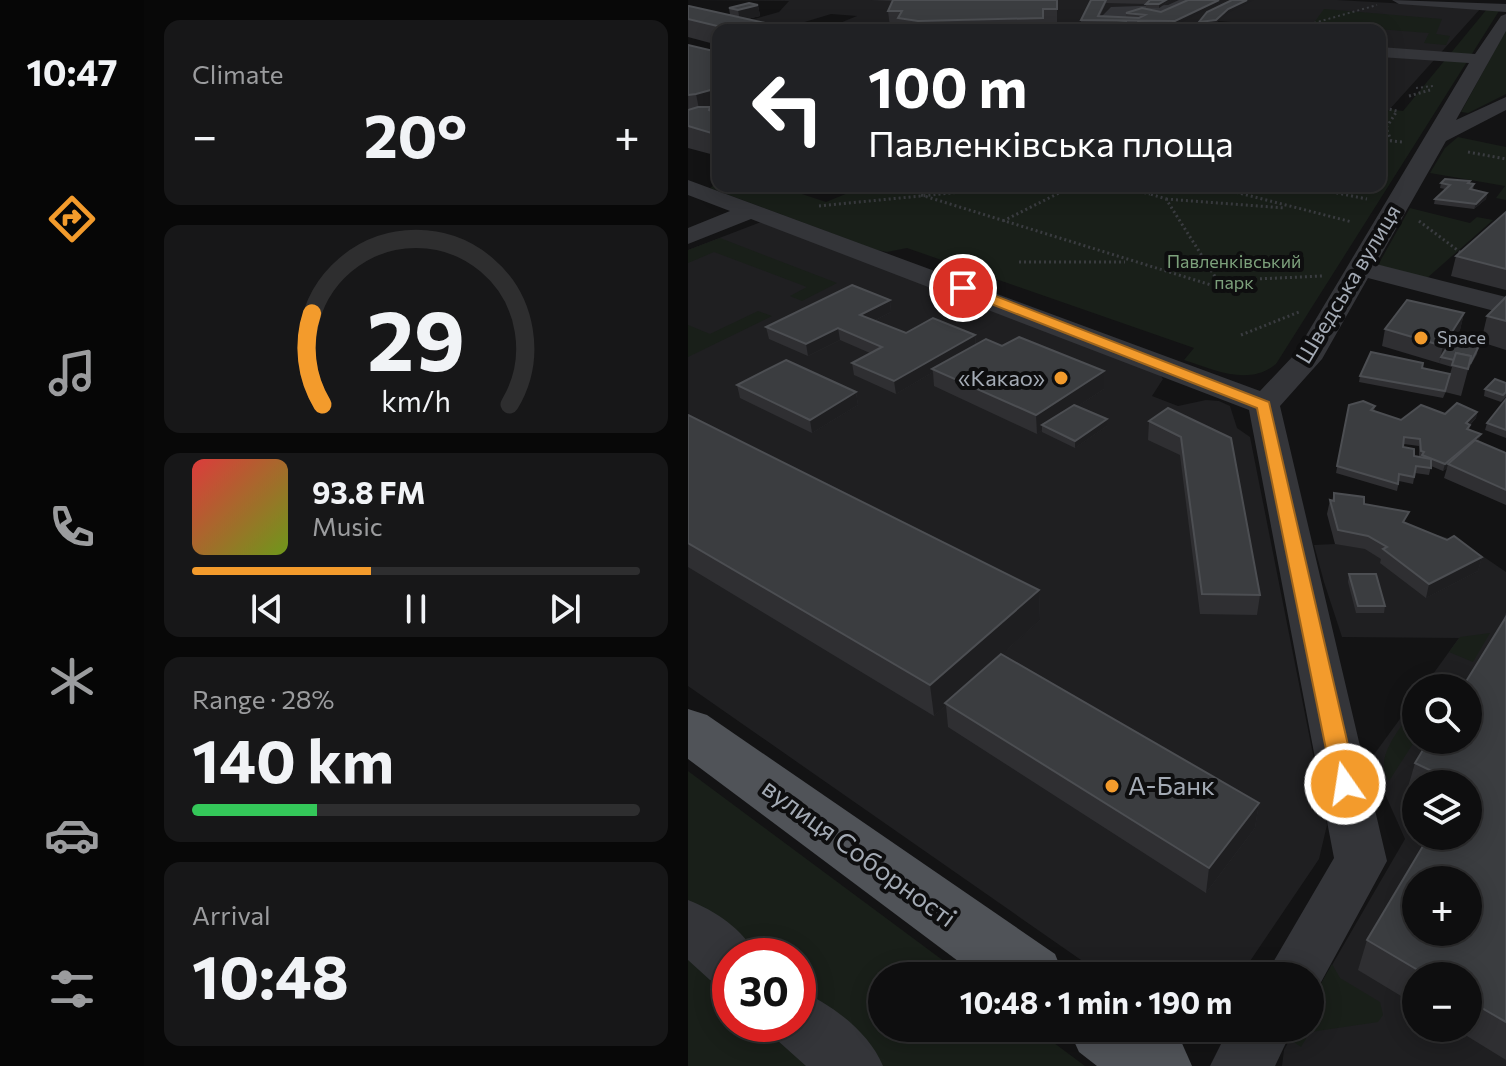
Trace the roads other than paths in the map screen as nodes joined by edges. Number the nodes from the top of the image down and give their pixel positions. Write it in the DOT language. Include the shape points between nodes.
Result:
graph roads {
  1 [pos="1191,0"];
  2 [pos="1392,1"];
  3 [pos="1506,8"];
  4 [pos="1209,12"];
  5 [pos="1506,19"];
  6 [pos="1131,21"];
  7 [pos="1199,24"];
  8 [pos="1386,52"];
  9 [pos="1421,54"];
  10 [pos="1480,59"];
  11 [pos="1392,75"];
  12 [pos="1506,103"];
  13 [pos="1438,137"];
  14 [pos="698,187"];
  15 [pos="752,210"];
  16 [pos="688,237"];
  17 [pos="1356,271"];
  18 [pos="1506,306"];
  19 [pos="1264,405"];
  20 [pos="688,730"];
  21 [pos="688,925"];
  22 [pos="712,946"];
  23 [pos="1011,962"];
  24 [pos="1302,962"];
  25 [pos="816,1035"];
  26 [pos="1123,1042"];
  27 [pos="1255,1042"];
  28 [pos="852,1066"];
  29 [pos="1156,1066"];
  30 [pos="1241,1066"];
  1 -- 6 [label="street" via="1171,9 1111,12 1109,17"];
  2 -- 3 [label="street"];
  4 -- 7 [label="street"];
  5 -- 10 [label="street, Шведська вулиця"];
  8 -- 9 [label="street"];
  9 -- 10 [label="street"];
  9 -- 11 [label="street"];
  10 -- 13 [label="street, Шведська вулиця"];
  12 -- 13 [label="street"];
  13 -- 17 [label="street, Шведська вулиця"];
  14 -- 15 [label="street"];
  15 -- 16 [label="street"];
  15 -- 19 [label="street"];
  17 -- 18 [label="street"];
  17 -- 19 [label="street, Шведська вулиця" via="1307,359"];
  19 -- 24 [label="street" via="1361,861"];
  20 -- 23 [label="main road, вулиця Соборності"];
  21 -- 22 [label="street"];
  25 -- 28 [label="street"];
  26 -- 29 [label="main road"];
  27 -- 30 [label="street"];
}
